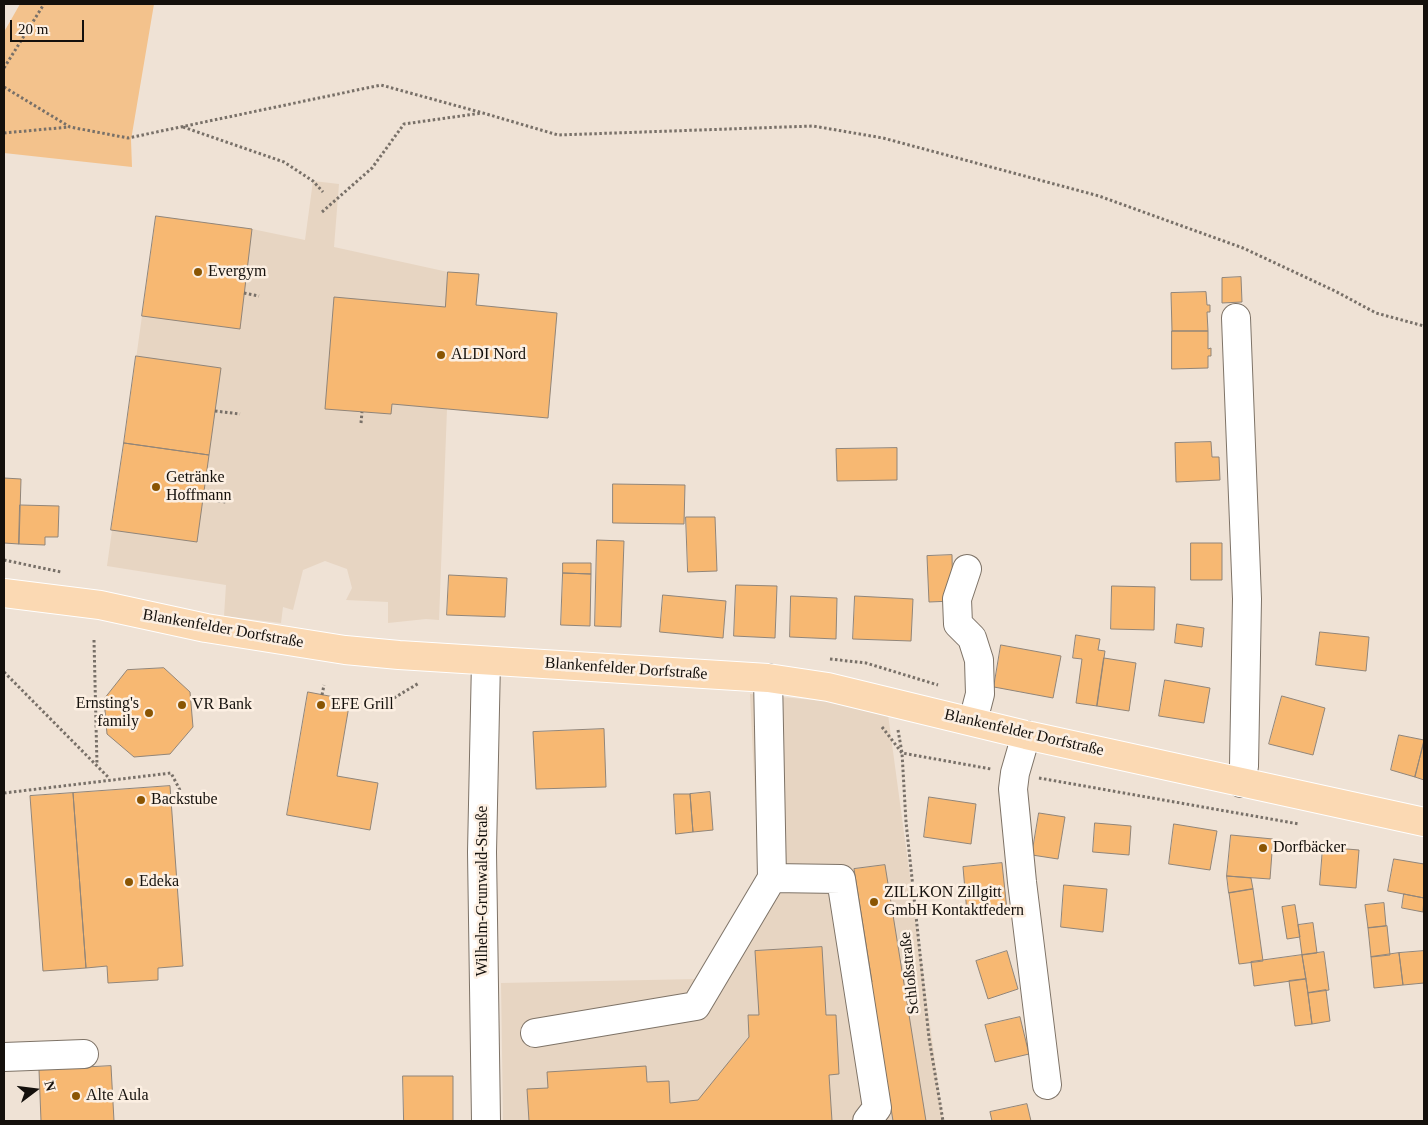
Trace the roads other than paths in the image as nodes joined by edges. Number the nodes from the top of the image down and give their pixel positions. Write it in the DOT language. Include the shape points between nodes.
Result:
graph roads {
  1 [pos="1236,318"];
  2 [pos="966,569"];
  3 [pos="4,593"];
  4 [pos="486,661"];
  5 [pos="768,678"];
  6 [pos="973,721"];
  7 [pos="1026,736"];
  8 [pos="1241,783"];
  9 [pos="1424,822"];
  10 [pos="772,878"];
  11 [pos="535,1033"];
  12 [pos="84,1054"];
  13 [pos="4,1057"];
  14 [pos="1046,1085"];
  15 [pos="486,1121"];
  16 [pos="867,1121"];
  1 -- 8 [label="street" via="1247,599"];
  2 -- 6 [label="street" via="957,599 958,624 972,638 979,660 980,694"];
  3 -- 4 [label="main road, Blankenfelder Dorfstraße" via="100,606 206,628 345,650"];
  4 -- 5 [label="main road, Blankenfelder Dorfstraße"];
  4 -- 15 [label="street, Wilhelm-Grunwald-Straße" via="482,852"];
  5 -- 6 [label="main road, Blankenfelder Dorfstraße" via="828,687"];
  5 -- 10 [label="street"];
  6 -- 7 [label="main road, Blankenfelder Dorfstraße"];
  7 -- 8 [label="main road, Blankenfelder Dorfstraße"];
  7 -- 14 [label="street" via="1013,789"];
  8 -- 9 [label="main road, Blankenfelder Dorfstraße"];
  10 -- 11 [label="street" via="696,1006"];
  10 -- 16 [label="street" via="840,879 877,1108"];
  12 -- 13 [label="street"];
}
